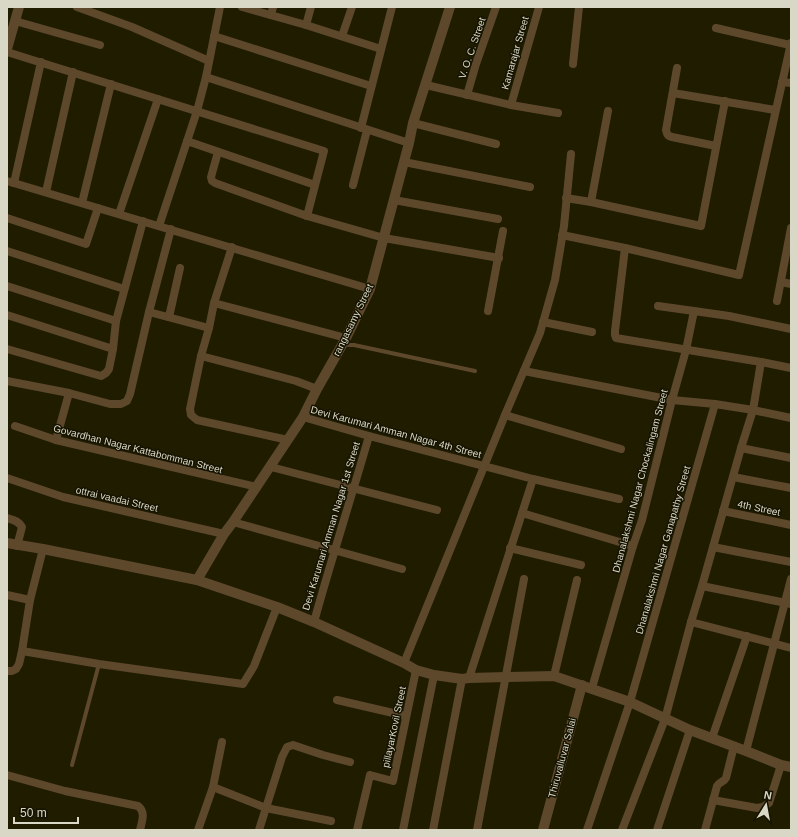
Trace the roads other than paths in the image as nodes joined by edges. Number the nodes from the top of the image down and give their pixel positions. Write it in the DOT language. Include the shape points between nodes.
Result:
graph roads {
  1 [pos="77,7"];
  2 [pos="220,7"];
  3 [pos="242,7"];
  4 [pos="273,7"];
  5 [pos="311,7"];
  6 [pos="352,7"];
  7 [pos="392,7"];
  8 [pos="450,7"];
  9 [pos="496,7"];
  10 [pos="539,7"];
  11 [pos="579,7"];
  12 [pos="17,8"];
  13 [pos="270,15"];
  14 [pos="15,21"];
  15 [pos="306,25"];
  16 [pos="716,28"];
  17 [pos="9,36"];
  18 [pos="214,36"];
  19 [pos="342,36"];
  20 [pos="791,44"];
  21 [pos="100,45"];
  22 [pos="381,49"];
  23 [pos="7,50"];
  24 [pos="209,61"];
  25 [pos="41,62"];
  26 [pos="573,64"];
  27 [pos="677,68"];
  28 [pos="73,72"];
  29 [pos="206,77"];
  30 [pos="782,82"];
  31 [pos="791,83"];
  32 [pos="110,84"];
  33 [pos="426,85"];
  34 [pos="371,86"];
  35 [pos="673,93"];
  36 [pos="467,95"];
  37 [pos="158,99"];
  38 [pos="725,101"];
  39 [pos="511,105"];
  40 [pos="775,110"];
  41 [pos="197,111"];
  42 [pos="608,111"];
  43 [pos="558,113"];
  44 [pos="413,123"];
  45 [pos="364,129"];
  46 [pos="187,141"];
  47 [pos="409,143"];
  48 [pos="496,144"];
  49 [pos="716,146"];
  50 [pos="218,152"];
  51 [pos="571,154"];
  52 [pos="404,162"];
  53 [pos="10,182"];
  54 [pos="315,185"];
  55 [pos="353,185"];
  56 [pos="530,187"];
  57 [pos="46,192"];
  58 [pos="566,198"];
  59 [pos="394,200"];
  60 [pos="591,202"];
  61 [pos="82,203"];
  62 [pos="98,208"];
  63 [pos="119,214"];
  64 [pos="307,216"];
  65 [pos="7,218"];
  66 [pos="498,220"];
  67 [pos="143,221"];
  68 [pos="159,226"];
  69 [pos="791,228"];
  70 [pos="171,229"];
  71 [pos="503,231"];
  72 [pos="562,235"];
  73 [pos="384,238"];
  74 [pos="232,248"];
  75 [pos="625,248"];
  76 [pos="7,251"];
  77 [pos="499,258"];
  78 [pos="180,268"];
  79 [pos="781,282"];
  80 [pos="791,284"];
  81 [pos="7,286"];
  82 [pos="124,289"];
  83 [pos="370,289"];
  84 [pos="777,301"];
  85 [pos="214,303"];
  86 [pos="658,306"];
  87 [pos="488,311"];
  88 [pos="694,311"];
  89 [pos="149,312"];
  90 [pos="7,315"];
  91 [pos="168,317"];
  92 [pos="116,321"];
  93 [pos="543,322"];
  94 [pos="209,328"];
  95 [pos="791,329"];
  96 [pos="592,332"];
  97 [pos="345,340"];
  98 [pos="7,349"];
  99 [pos="113,349"];
  100 [pos="686,350"];
  101 [pos="201,356"];
  102 [pos="761,362"];
  103 [pos="791,368"];
  104 [pos="475,371"];
  105 [pos="524,371"];
  106 [pos="7,381"];
  107 [pos="317,389"];
  108 [pos="68,393"];
  109 [pos="672,400"];
  110 [pos="715,404"];
  111 [pos="753,410"];
  112 [pos="505,415"];
  113 [pos="303,417"];
  114 [pos="791,418"];
  115 [pos="15,426"];
  116 [pos="369,436"];
  117 [pos="56,440"];
  118 [pos="288,440"];
  119 [pos="741,448"];
  120 [pos="621,449"];
  121 [pos="791,458"];
  122 [pos="484,465"];
  123 [pos="271,467"];
  124 [pos="733,477"];
  125 [pos="7,478"];
  126 [pos="533,479"];
  127 [pos="257,487"];
  128 [pos="354,488"];
  129 [pos="791,488"];
  130 [pos="619,499"];
  131 [pos="437,510"];
  132 [pos="723,511"];
  133 [pos="522,513"];
  134 [pos="7,518"];
  135 [pos="233,522"];
  136 [pos="791,525"];
  137 [pos="224,534"];
  138 [pos="7,543"];
  139 [pos="17,546"];
  140 [pos="633,546"];
  141 [pos="713,547"];
  142 [pos="510,548"];
  143 [pos="43,549"];
  144 [pos="334,550"];
  145 [pos="791,562"];
  146 [pos="580,565"];
  147 [pos="402,569"];
  148 [pos="524,579"];
  149 [pos="791,579"];
  150 [pos="197,580"];
  151 [pos="577,580"];
  152 [pos="702,586"];
  153 [pos="7,595"];
  154 [pos="30,600"];
  155 [pos="788,603"];
  156 [pos="277,607"];
  157 [pos="314,622"];
  158 [pos="691,622"];
  159 [pos="747,636"];
  160 [pos="774,643"];
  161 [pos="791,648"];
  162 [pos="22,652"];
  163 [pos="404,663"];
  164 [pos="99,664"];
  165 [pos="416,670"];
  166 [pos="7,671"];
  167 [pos="434,675"];
  168 [pos="554,676"];
  169 [pos="506,677"];
  170 [pos="465,678"];
  171 [pos="582,685"];
  172 [pos="592,688"];
  173 [pos="337,700"];
  174 [pos="630,702"];
  175 [pos="406,716"];
  176 [pos="665,719"];
  177 [pos="690,730"];
  178 [pos="712,738"];
  179 [pos="222,742"];
  180 [pos="734,746"];
  181 [pos="746,751"];
  182 [pos="350,762"];
  183 [pos="72,765"];
  184 [pos="786,766"];
  185 [pos="7,775"];
  186 [pos="214,787"];
  187 [pos="713,800"];
  188 [pos="266,808"];
  189 [pos="331,821"];
  190 [pos="140,830"];
  191 [pos="198,830"];
  192 [pos="259,830"];
  193 [pos="357,830"];
  194 [pos="403,830"];
  195 [pos="433,830"];
  196 [pos="478,830"];
  197 [pos="543,830"];
  198 [pos="587,830"];
  199 [pos="622,830"];
  200 [pos="657,830"];
  201 [pos="705,830"];
  1 -- 24 [label="street" via="132,27"];
  2 -- 18 [label="street"];
  3 -- 13 [label="street"];
  4 -- 13 [label="street"];
  5 -- 15 [label="street"];
  6 -- 19 [label="street"];
  7 -- 22 [label="street"];
  8 -- 33 [label="street, rangasamy Street"];
  9 -- 36 [label="street, V. O. C. Street"];
  10 -- 39 [label="street, Kamarajar Street"];
  11 -- 26 [label="street"];
  12 -- 14 [label="street"];
  13 -- 15 [label="street"];
  14 -- 17 [label="street"];
  14 -- 21 [label="street"];
  15 -- 19 [label="street"];
  16 -- 20 [label="street"];
  17 -- 23 [label="street"];
  18 -- 24 [label="street"];
  18 -- 34 [label="street"];
  19 -- 22 [label="street"];
  20 -- 30 [label="street"];
  22 -- 34 [label="street"];
  23 -- 25 [label="street"];
  24 -- 29 [label="street"];
  25 -- 28 [label="street"];
  25 -- 53 [label="street"];
  27 -- 35 [label="street"];
  28 -- 32 [label="street"];
  28 -- 57 [label="street"];
  29 -- 41 [label="street"];
  29 -- 45 [label="street"];
  30 -- 31 [label="street"];
  30 -- 40 [label="street"];
  32 -- 37 [label="street"];
  32 -- 61 [label="street"];
  33 -- 36 [label="street"];
  33 -- 44 [label="street, rangasamy Street"];
  34 -- 45 [label="street"];
  35 -- 38 [label="street"];
  35 -- 49 [label="street" via="666,130 668,136"];
  36 -- 39 [label="street"];
  37 -- 41 [label="street"];
  37 -- 63 [label="street"];
  38 -- 40 [label="street"];
  38 -- 49 [label="street"];
  39 -- 43 [label="street"];
  40 -- 75 [label="street" via="739,275"];
  41 -- 46 [label="street"];
  41 -- 54 [label="street" via="324,151"];
  42 -- 60 [label="street"];
  44 -- 47 [label="street, rangasamy Street"];
  44 -- 48 [label="street"];
  45 -- 47 [label="street"];
  45 -- 55 [label="street"];
  46 -- 50 [label="street"];
  46 -- 68 [label="street"];
  47 -- 52 [label="street, rangasamy Street"];
  49 -- 60 [label="street" via="701,226"];
  50 -- 54 [label="street"];
  50 -- 64 [label="street" via="212,181"];
  51 -- 58 [label="street"];
  52 -- 56 [label="street"];
  52 -- 59 [label="street, rangasamy Street"];
  53 -- 57 [label="street"];
  54 -- 64 [label="street"];
  57 -- 61 [label="street"];
  58 -- 60 [label="street"];
  58 -- 72 [label="street"];
  59 -- 66 [label="street"];
  59 -- 73 [label="street, rangasamy Street"];
  61 -- 62 [label="street"];
  62 -- 63 [label="street"];
  62 -- 65 [label="street" via="86,244"];
  63 -- 67 [label="street"];
  64 -- 73 [label="street"];
  67 -- 68 [label="street"];
  67 -- 82 [label="street"];
  68 -- 70 [label="street"];
  69 -- 79 [label="street"];
  70 -- 74 [label="street"];
  70 -- 89 [label="street"];
  71 -- 77 [label="street"];
  72 -- 75 [label="street"];
  72 -- 93 [label="street" via="555,280"];
  73 -- 77 [label="street"];
  73 -- 83 [label="street, rangasamy Street"];
  74 -- 83 [label="street"];
  74 -- 85 [label="street"];
  75 -- 100 [label="street" via="615,337"];
  76 -- 82 [label="street"];
  77 -- 87 [label="street"];
  78 -- 91 [label="street"];
  79 -- 80 [label="street"];
  79 -- 84 [label="street"];
  81 -- 92 [label="street"];
  82 -- 92 [label="street"];
  83 -- 97 [label="street, rangasamy Street"];
  85 -- 94 [label="street"];
  85 -- 97 [label="street"];
  86 -- 88 [label="street"];
  88 -- 95 [label="street"];
  88 -- 100 [label="street, Dhanalakshmi Nagar Chockalingam Street"];
  89 -- 91 [label="street"];
  89 -- 108 [label="street" via="127,401 122,404 110,404"];
  90 -- 99 [label="street"];
  91 -- 94 [label="street"];
  92 -- 99 [label="street"];
  93 -- 96 [label="street"];
  93 -- 105 [label="street"];
  94 -- 101 [label="street"];
  97 -- 104 [label="lane" via="349,345"];
  97 -- 107 [label="street, rangasamy Street"];
  98 -- 99 [label="street" via="101,376 106,373"];
  100 -- 102 [label="street"];
  100 -- 109 [label="street, Dhanalakshmi Nagar Chockalingam Street"];
  101 -- 107 [label="street"];
  101 -- 118 [label="street" via="191,415 197,420"];
  102 -- 103 [label="street"];
  102 -- 111 [label="street"];
  105 -- 109 [label="street"];
  105 -- 112 [label="street"];
  106 -- 108 [label="street"];
  107 -- 113 [label="street, rangasamy Street"];
  108 -- 117 [label="street"];
  109 -- 110 [label="street"];
  109 -- 140 [label="street, Dhanalakshmi Nagar Chockalingam Street"];
  110 -- 111 [label="street"];
  110 -- 174 [label="street, Dhanalakshmi Nagar Ganapathy Street"];
  111 -- 114 [label="street"];
  111 -- 119 [label="street"];
  112 -- 120 [label="street"];
  112 -- 122 [label="street"];
  113 -- 116 [label="street, Devi Karumari Amman Nagar 4th Street"];
  113 -- 118 [label="street, rangasamy Street"];
  115 -- 117 [label="street, Govardhan Nagar Kattabomman Street"];
  116 -- 122 [label="street, Devi Karumari Amman Nagar 4th Street"];
  116 -- 128 [label="street, Devi Karumari Amman Nagar 1st Street"];
  117 -- 127 [label="street, Govardhan Nagar Kattabomman Street"];
  118 -- 123 [label="street, rangasamy Street"];
  119 -- 121 [label="street"];
  119 -- 124 [label="street"];
  122 -- 126 [label="street, Devi Karumari Amman Nagar 4th Street"];
  122 -- 163 [label="street"];
  123 -- 127 [label="street, rangasamy Street"];
  123 -- 128 [label="street"];
  124 -- 129 [label="street"];
  124 -- 132 [label="street"];
  125 -- 137 [label="street, ottrai vaadai Street" via="62,497"];
  126 -- 130 [label="street, Devi Karumari Amman Nagar 4th Street"];
  126 -- 133 [label="street"];
  127 -- 135 [label="street, rangasamy Street"];
  128 -- 131 [label="street"];
  128 -- 144 [label="street, Devi Karumari Amman Nagar 1st Street"];
  132 -- 136 [label="street, 4th Street"];
  132 -- 141 [label="street"];
  133 -- 140 [label="street"];
  133 -- 142 [label="street"];
  134 -- 139 [label="street" via="16,521 22,527"];
  135 -- 137 [label="street, rangasamy Street"];
  135 -- 144 [label="street"];
  137 -- 150 [label="street, rangasamy Street"];
  138 -- 139 [label="street"];
  139 -- 143 [label="street"];
  140 -- 172 [label="street, Dhanalakshmi Nagar Chockalingam Street"];
  141 -- 145 [label="street"];
  141 -- 152 [label="street"];
  142 -- 146 [label="street"];
  142 -- 170 [label="street"];
  143 -- 150 [label="street"];
  143 -- 154 [label="street"];
  144 -- 147 [label="street"];
  144 -- 157 [label="street, Devi Karumari Amman Nagar 1st Street"];
  148 -- 169 [label="street"];
  149 -- 155 [label="street"];
  150 -- 156 [label="street"];
  151 -- 168 [label="street"];
  152 -- 155 [label="street"];
  152 -- 158 [label="street"];
  153 -- 154 [label="street"];
  154 -- 162 [label="street"];
  155 -- 160 [label="street"];
  156 -- 157 [label="street"];
  156 -- 164 [label="street" via="254,666 243,684"];
  157 -- 163 [label="street"];
  158 -- 159 [label="street"];
  158 -- 176 [label="street"];
  159 -- 160 [label="street"];
  159 -- 178 [label="street"];
  160 -- 161 [label="street"];
  160 -- 181 [label="street"];
  162 -- 164 [label="street"];
  162 -- 166 [label="street" via="16,668"];
  163 -- 165 [label="street"];
  164 -- 183 [label="lane"];
  165 -- 167 [label="street"];
  165 -- 175 [label="street, pillayarKovil Street"];
  167 -- 170 [label="street"];
  167 -- 194 [label="street"];
  168 -- 169 [label="street"];
  168 -- 171 [label="street"];
  169 -- 170 [label="street"];
  169 -- 196 [label="street"];
  170 -- 195 [label="street"];
  171 -- 172 [label="street"];
  171 -- 197 [label="street, Thiruvalluvar Salai"];
  172 -- 174 [label="street"];
  173 -- 175 [label="street"];
  174 -- 176 [label="street"];
  174 -- 198 [label="street, Dhanalakshmi Nagar Ganapathy Street"];
  175 -- 193 [label="street, pillayarKovil Street" via="393,781 370,775"];
  176 -- 177 [label="street"];
  176 -- 199 [label="street"];
  177 -- 178 [label="street"];
  177 -- 200 [label="street"];
  178 -- 180 [label="street"];
  179 -- 186 [label="street"];
  180 -- 181 [label="street"];
  180 -- 187 [label="street" via="726,778 718,784"];
  181 -- 184 [label="street"];
  182 -- 188 [label="street" via="289,746 282,756"];
  184 -- 187 [label="street" via="769,802 763,807"];
  185 -- 190 [label="street" via="65,791 138,806 143,815"];
  186 -- 188 [label="street"];
  186 -- 191 [label="street"];
  187 -- 201 [label="street"];
  188 -- 189 [label="street"];
  188 -- 192 [label="street"];
}
